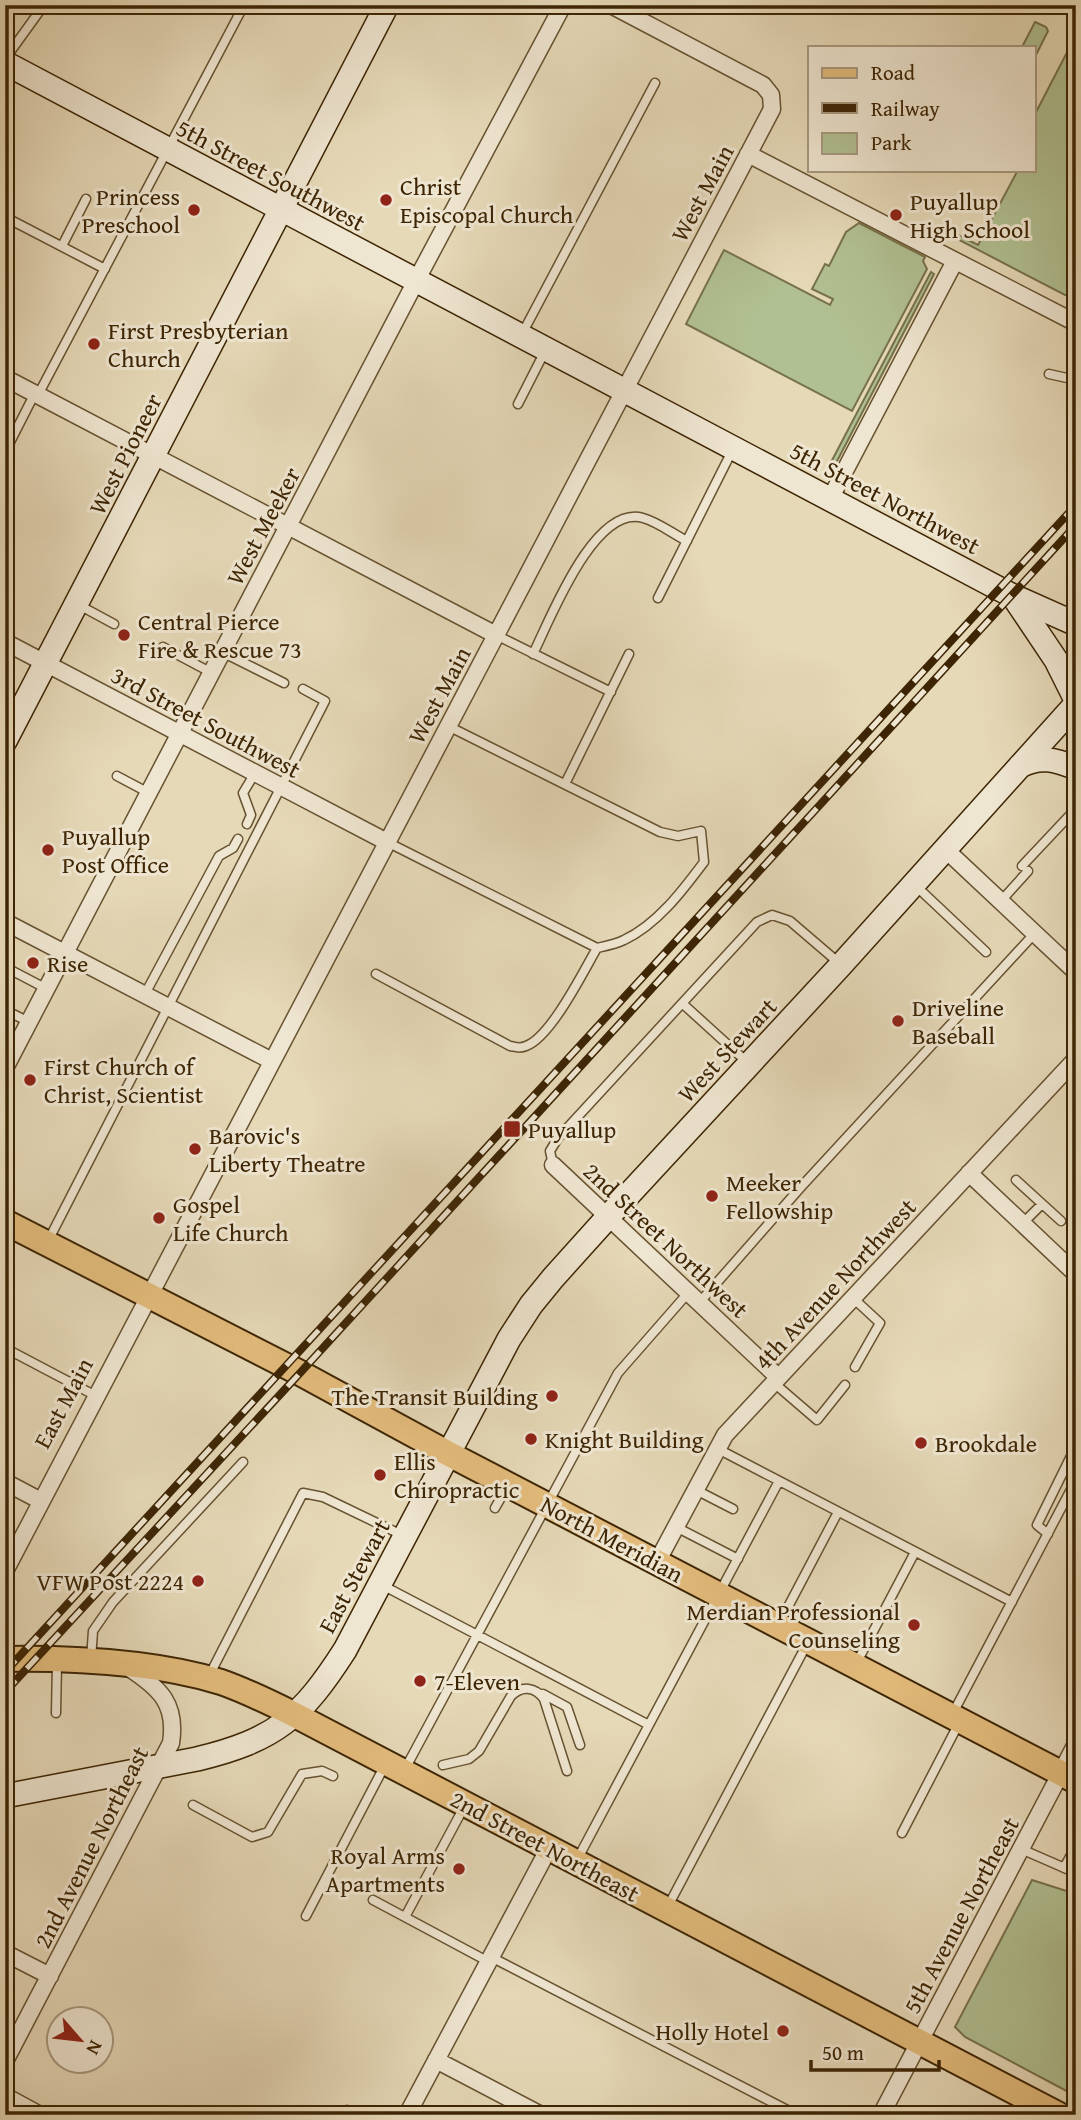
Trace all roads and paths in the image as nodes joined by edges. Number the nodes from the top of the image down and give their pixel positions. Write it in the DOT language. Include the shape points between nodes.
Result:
graph roads {
  1 [pos="44,5"];
  2 [pos="244,5"];
  3 [pos="387,5"];
  4 [pos="564,5"];
  5 [pos="611,5"];
  6 [pos="5,61"];
  7 [pos="655,83"];
  8 [pos="169,150"];
  9 [pos="748,154"];
  10 [pos="86,199"];
  11 [pos="281,210"];
  12 [pos="5,217"];
  13 [pos="62,246"];
  14 [pos="955,261"];
  15 [pos="105,269"];
  16 [pos="416,281"];
  17 [pos="1076,323"];
  18 [pos="521,336"];
  19 [pos="546,349"];
  20 [pos="1049,374"];
  21 [pos="5,377"];
  22 [pos="1076,380"];
  23 [pos="624,390"];
  24 [pos="37,394"];
  25 [pos="518,404"];
  26 [pos="734,448"];
  27 [pos="5,452"];
  28 [pos="154,456"];
  29 [pos="830,499"];
  30 [pos="289,526"];
  31 [pos="687,541"];
  32 [pos="1013,596"];
  33 [pos="658,598"];
  34 [pos="77,604"];
  35 [pos="114,624"];
  36 [pos="1076,624"];
  37 [pos="496,635"];
  38 [pos="5,642"];
  39 [pos="163,647"];
  40 [pos="222,652"];
  41 [pos="533,654"];
  42 [pos="629,654"];
  43 [pos="46,663"];
  44 [pos="212,673"];
  45 [pos="284,683"];
  46 [pos="303,689"];
  47 [pos="611,692"];
  48 [pos="1076,702"];
  49 [pos="448,726"];
  50 [pos="180,733"];
  51 [pos="5,741"];
  52 [pos="1020,766"];
  53 [pos="1076,768"];
  54 [pos="255,773"];
  55 [pos="117,776"];
  56 [pos="565,784"];
  57 [pos="282,787"];
  58 [pos="149,793"];
  59 [pos="1076,813"];
  60 [pos="247,824"];
  61 [pos="239,839"];
  62 [pos="387,842"];
  63 [pos="945,849"];
  64 [pos="914,884"];
  65 [pos="1001,901"];
  66 [pos="5,922"];
  67 [pos="1034,934"];
  68 [pos="597,948"];
  69 [pos="986,952"];
  70 [pos="66,953"];
  71 [pos="841,965"];
  72 [pos="5,967"];
  73 [pos="1076,972"];
  74 [pos="376,974"];
  75 [pos="47,989"];
  76 [pos="145,995"];
  77 [pos="683,1004"];
  78 [pos="169,1007"];
  79 [pos="5,1010"];
  80 [pos="29,1022"];
  81 [pos="1076,1059"];
  82 [pos="272,1061"];
  83 [pos="749,1064"];
  84 [pos="5,1068"];
  85 [pos="553,1165"];
  86 [pos="969,1173"];
  87 [pos="1016,1180"];
  88 [pos="1042,1204"];
  89 [pos="607,1217"];
  90 [pos="1061,1221"];
  91 [pos="5,1222"];
  92 [pos="1022,1224"];
  93 [pos="46,1243"];
  94 [pos="1076,1274"];
  95 [pos="148,1297"];
  96 [pos="693,1298"];
  97 [pos="853,1298"];
  98 [pos="5,1348"];
  99 [pos="855,1367"];
  100 [pos="776,1380"];
  101 [pos="845,1385"];
  102 [pos="96,1396"];
  103 [pos="1076,1446"];
  104 [pos="718,1449"];
  105 [pos="449,1454"];
  106 [pos="243,1462"];
  107 [pos="1076,1480"];
  108 [pos="779,1481"];
  109 [pos="5,1482"];
  110 [pos="508,1485"];
  111 [pos="696,1490"];
  112 [pos="41,1501"];
  113 [pos="547,1505"];
  114 [pos="495,1508"];
  115 [pos="733,1509"];
  116 [pos="838,1512"];
  117 [pos="676,1527"];
  118 [pos="1048,1534"];
  119 [pos="405,1537"];
  120 [pos="915,1552"];
  121 [pos="738,1559"];
  122 [pos="657,1562"];
  123 [pos="5,1571"];
  124 [pos="380,1584"];
  125 [pos="719,1595"];
  126 [pos="1012,1602"];
  127 [pos="778,1626"];
  128 [pos="477,1635"];
  129 [pos="809,1642"];
  130 [pos="5,1659"];
  131 [pos="58,1661"];
  132 [pos="90,1662"];
  133 [pos="124,1664"];
  134 [pos="855,1665"];
  135 [pos="208,1679"];
  136 [pos="537,1692"];
  137 [pos="56,1713"];
  138 [pos="295,1715"];
  139 [pos="956,1718"];
  140 [pos="649,1725"];
  141 [pos="1076,1744"];
  142 [pos="580,1745"];
  143 [pos="160,1765"];
  144 [pos="443,1765"];
  145 [pos="395,1767"];
  146 [pos="567,1771"];
  147 [pos="333,1776"];
  148 [pos="1068,1777"];
  149 [pos="5,1796"];
  150 [pos="465,1804"];
  151 [pos="193,1805"];
  152 [pos="902,1833"];
  153 [pos="1076,1846"];
  154 [pos="549,1848"];
  155 [pos="1021,1849"];
  156 [pos="576,1862"];
  157 [pos="1064,1868"];
  158 [pos="1076,1874"];
  159 [pos="373,1900"];
  160 [pos="667,1909"];
  161 [pos="306,1916"];
  162 [pos="405,1917"];
  163 [pos="5,1953"];
  164 [pos="490,1959"];
  165 [pos="50,1976"];
  166 [pos="920,2041"];
  167 [pos="436,2060"];
  168 [pos="5,2061"];
  169 [pos="5,2096"];
  170 [pos="40,2115"];
  171 [pos="345,2115"];
  172 [pos="357,2115"];
  173 [pos="407,2115"];
  174 [pos="541,2115"];
  175 [pos="797,2115"];
  176 [pos="881,2115"];
  177 [pos="1059,2115"];
  1 -- 6 [label="lane"];
  2 -- 8 [label="lane"];
  3 -- 11 [label="main road, West Pioneer"];
  4 -- 16 [label="street, West Meeker"];
  5 -- 9 [label="street, West Main" via="769,90 769,113"];
  6 -- 8 [label="main road, 5th Street Southwest"];
  7 -- 18 [label="lane"];
  8 -- 11 [label="main road, 5th Street Southwest"];
  8 -- 15 [label="lane"];
  9 -- 14 [label="street"];
  9 -- 23 [label="street, West Main"];
  10 -- 13 [label="lane"];
  11 -- 16 [label="main road, 5th Street Southwest"];
  11 -- 28 [label="main road, West Pioneer"];
  12 -- 13 [label="lane"];
  13 -- 15 [label="lane"];
  14 -- 17 [label="street"];
  14 -- 29 [label="street"];
  15 -- 24 [label="lane"];
  16 -- 18 [label="main road, 5th Street Southwest"];
  16 -- 30 [label="street, West Meeker"];
  18 -- 19 [label="main road, 5th Street Southwest"];
  19 -- 23 [label="main road, 5th Street Southwest"];
  19 -- 25 [label="lane"];
  20 -- 22 [label="lane"];
  21 -- 24 [label="street"];
  23 -- 26 [label="main road, 5th Street Northwest"];
  23 -- 37 [label="street, West Main"];
  24 -- 27 [label="lane"];
  24 -- 28 [label="street"];
  26 -- 29 [label="main road, 5th Street Northwest"];
  26 -- 31 [label="lane"];
  28 -- 30 [label="street"];
  28 -- 34 [label="main road, West Pioneer"];
  29 -- 32 [label="main road, 5th Street Northwest"];
  30 -- 37 [label="street"];
  30 -- 40 [label="street, West Meeker"];
  31 -- 33 [label="lane"];
  31 -- 41 [label="lane" via="643,517 622,518 582,557"];
  32 -- 36 [label="main road"];
  32 -- 48 [label="main road, 5th Street Northwest" via="1056,660"];
  34 -- 35 [label="lane"];
  34 -- 43 [label="main road, West Pioneer"];
  37 -- 41 [label="lane"];
  37 -- 49 [label="street, West Main"];
  38 -- 43 [label="street, 3rd Street Southwest"];
  39 -- 44 [label="lane"];
  40 -- 44 [label="street, West Meeker"];
  40 -- 45 [label="lane"];
  41 -- 47 [label="lane"];
  42 -- 47 [label="lane"];
  43 -- 50 [label="street, 3rd Street Southwest"];
  43 -- 51 [label="main road, West Pioneer"];
  44 -- 50 [label="street, West Meeker"];
  46 -- 57 [label="lane" via="325,701"];
  47 -- 56 [label="lane"];
  48 -- 52 [label="main road, West Stewart"];
  49 -- 56 [label="lane"];
  49 -- 62 [label="street, West Main"];
  50 -- 54 [label="street, 3rd Street Southwest"];
  50 -- 58 [label="street, West Meeker"];
  52 -- 53 [label="main road" via="1049,759"];
  52 -- 63 [label="main road, West Stewart"];
  54 -- 57 [label="street, 3rd Street Southwest"];
  54 -- 60 [label="lane" via="243,793 251,815"];
  55 -- 58 [label="lane"];
  56 -- 68 [label="lane" via="660,832 678,836 701,831 704,862 688,883 644,929"];
  57 -- 62 [label="street, 3rd Street Southwest"];
  57 -- 78 [label="lane"];
  58 -- 70 [label="street, West Meeker"];
  59 -- 65 [label="lane"];
  61 -- 76 [label="lane" via="219,856"];
  62 -- 68 [label="lane"];
  62 -- 82 [label="street, West Main"];
  63 -- 64 [label="main road, West Stewart"];
  63 -- 65 [label="street"];
  64 -- 69 [label="lane"];
  64 -- 71 [label="main road, West Stewart"];
  65 -- 67 [label="street"];
  66 -- 70 [label="street"];
  67 -- 73 [label="street"];
  67 -- 96 [label="lane"];
  68 -- 74 [label="lane" via="550,1026 521,1048"];
  70 -- 75 [label="street, West Meeker"];
  70 -- 76 [label="street"];
  71 -- 77 [label="lane" via="797,926 772,915 757,922"];
  71 -- 83 [label="main road, West Stewart"];
  72 -- 75 [label="lane"];
  75 -- 80 [label="street, West Meeker"];
  76 -- 78 [label="street"];
  77 -- 83 [label="lane"];
  77 -- 85 [label="lane" via="558,1138 550,1151"];
  78 -- 82 [label="street"];
  78 -- 93 [label="lane"];
  79 -- 80 [label="lane"];
  80 -- 84 [label="street, West Meeker"];
  81 -- 86 [label="street, 4th Avenue Northwest"];
  82 -- 95 [label="street, West Main"];
  83 -- 89 [label="main road, West Stewart"];
  85 -- 89 [label="street, 2nd Street Northwest"];
  86 -- 92 [label="street"];
  86 -- 97 [label="street, 4th Avenue Northwest"];
  87 -- 88 [label="lane"];
  88 -- 90 [label="lane"];
  88 -- 92 [label="lane"];
  89 -- 96 [label="street, 2nd Street Northwest"];
  89 -- 105 [label="main road, West Stewart" via="518,1323"];
  91 -- 93 [label="main road, North Meridian"];
  92 -- 94 [label="street"];
  93 -- 95 [label="main road, North Meridian"];
  95 -- 102 [label="street, East Main"];
  95 -- 105 [label="main road, North Meridian"];
  96 -- 100 [label="street, 2nd Street Northwest"];
  96 -- 113 [label="lane" via="618,1373"];
  97 -- 99 [label="lane" via="880,1323"];
  97 -- 100 [label="street, 4th Avenue Northwest"];
  98 -- 102 [label="lane"];
  100 -- 101 [label="lane" via="817,1420"];
  100 -- 104 [label="street, 4th Avenue Northwest" via="725,1435"];
  102 -- 112 [label="street, East Main"];
  103 -- 118 [label="lane" via="1037,1525"];
  104 -- 108 [label="lane"];
  104 -- 111 [label="street, 4th Avenue Northwest"];
  105 -- 110 [label="main road, North Meridian"];
  105 -- 119 [label="main road, East Stewart"];
  106 -- 132 [label="lane" via="113,1602 93,1631"];
  107 -- 118 [label="lane"];
  108 -- 116 [label="lane"];
  108 -- 121 [label="lane"];
  109 -- 112 [label="street"];
  110 -- 113 [label="main road, North Meridian"];
  110 -- 114 [label="lane"];
  111 -- 115 [label="lane"];
  111 -- 117 [label="street, 4th Avenue Northwest"];
  112 -- 123 [label="street, East Main"];
  113 -- 122 [label="main road, North Meridian"];
  113 -- 128 [label="lane"];
  116 -- 120 [label="lane"];
  116 -- 127 [label="lane"];
  117 -- 121 [label="lane"];
  117 -- 122 [label="street, 4th Avenue Northwest"];
  118 -- 126 [label="lane"];
  119 -- 124 [label="main road, East Stewart"];
  119 -- 135 [label="lane" via="323,1497 303,1493"];
  120 -- 126 [label="lane"];
  120 -- 134 [label="lane"];
  121 -- 125 [label="lane"];
  122 -- 125 [label="main road, North Meridian"];
  124 -- 128 [label="lane"];
  124 -- 138 [label="main road, East Stewart" via="331,1672"];
  125 -- 127 [label="main road, North Meridian"];
  125 -- 140 [label="lane"];
  126 -- 139 [label="lane"];
  127 -- 129 [label="main road, North Meridian"];
  128 -- 140 [label="lane"];
  128 -- 145 [label="lane"];
  129 -- 134 [label="main road, North Meridian"];
  129 -- 160 [label="lane"];
  130 -- 131 [label="main road, 2nd Street Northeast"];
  131 -- 132 [label="main road, 2nd Street Northeast"];
  131 -- 137 [label="lane"];
  132 -- 133 [label="main road, 2nd Street Northeast"];
  133 -- 135 [label="main road, 2nd Street Northeast"];
  133 -- 143 [label="street, 2nd Avenue Northeast" via="158,1687 169,1707 171,1743"];
  134 -- 139 [label="main road, North Meridian"];
  135 -- 138 [label="main road, 2nd Street Northeast"];
  136 -- 142 [label="lane" via="567,1707"];
  136 -- 144 [label="lane" via="516,1691 479,1751 469,1759"];
  136 -- 146 [label="lane" via="546,1704"];
  138 -- 143 [label="main road" via="263,1737 239,1746"];
  138 -- 145 [label="main road, 2nd Street Northeast"];
  139 -- 148 [label="main road, North Meridian"];
  139 -- 152 [label="lane"];
  140 -- 156 [label="lane"];
  141 -- 148 [label="street, 5th Avenue Northeast"];
  143 -- 149 [label="main road"];
  143 -- 165 [label="street, 2nd Avenue Northeast"];
  145 -- 150 [label="main road, 2nd Street Northeast"];
  145 -- 161 [label="lane"];
  147 -- 151 [label="lane" via="322,1771 302,1774 268,1832 252,1837"];
  148 -- 155 [label="street, 5th Avenue Northeast"];
  150 -- 154 [label="main road, 2nd Street Northeast"];
  150 -- 162 [label="lane"];
  153 -- 157 [label="lane"];
  154 -- 156 [label="main road, 2nd Street Northeast"];
  154 -- 164 [label="street"];
  155 -- 157 [label="lane"];
  155 -- 166 [label="street, 5th Avenue Northeast"];
  156 -- 160 [label="main road, 2nd Street Northeast"];
  157 -- 158 [label="lane"];
  159 -- 162 [label="lane"];
  160 -- 166 [label="main road, 2nd Street Northeast"];
  162 -- 164 [label="lane"];
  163 -- 165 [label="street"];
  164 -- 167 [label="street"];
  164 -- 175 [label="lane"];
  165 -- 168 [label="street, 2nd Avenue Northeast"];
  166 -- 176 [label="street, 5th Avenue Northeast"];
  166 -- 177 [label="main road, 2nd Street Northeast"];
  167 -- 173 [label="street"];
  167 -- 174 [label="street"];
  169 -- 170 [label="street"];
  171 -- 172 [label="lane" via="347,2110"];
}
